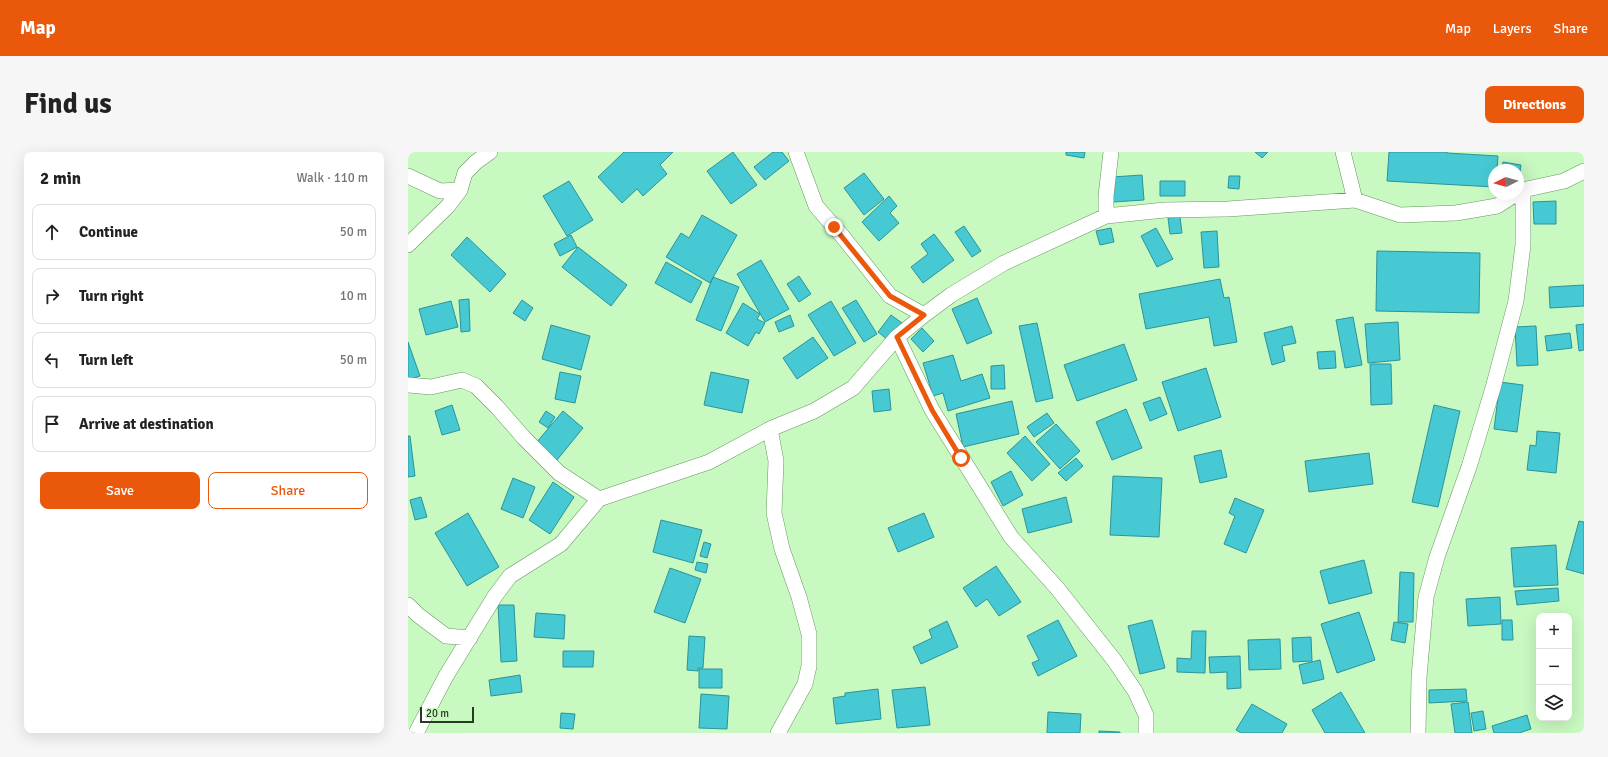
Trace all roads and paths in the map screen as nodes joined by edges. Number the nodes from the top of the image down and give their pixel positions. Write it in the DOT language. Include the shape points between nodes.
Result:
graph roads {
  1 [pos="490,152"];
  2 [pos="796,152"];
  3 [pos="1110,152"];
  4 [pos="1343,152"];
  5 [pos="1584,171"];
  6 [pos="408,176"];
  7 [pos="460,190"];
  8 [pos="1524,191"];
  9 [pos="1355,200"];
  10 [pos="1506,200"];
  11 [pos="1520,200"];
  12 [pos="1106,216"];
  13 [pos="408,245"];
  14 [pos="924,315"];
  15 [pos="897,337"];
  16 [pos="408,385"];
  17 [pos="770,429"];
  18 [pos="599,499"];
  19 [pos="408,606"];
  20 [pos="470,638"];
  21 [pos="416,733"];
  22 [pos="778,733"];
  23 [pos="1146,733"];
  24 [pos="1418,733"];
  1 -- 7 [label="street" via="466,173"];
  2 -- 14 [label="street" via="816,206 890,296"];
  3 -- 12 [label="street"];
  4 -- 9 [label="street"];
  5 -- 8 [label="street" via="1564,181"];
  6 -- 7 [label="street" via="440,191"];
  7 -- 13 [label="street" via="448,206"];
  9 -- 10 [label="street" via="1400,215 1456,213 1497,206"];
  9 -- 12 [label="street" via="1228,210 1165,210"];
  11 -- 24 [label="street" via="1524,245 1516,301 1469,467 1437,557 1426,597 1419,676"];
  12 -- 14 [label="street" via="1004,263 951,295"];
  14 -- 15 [label="street"];
  15 -- 17 [label="street" via="852,388 814,411"];
  15 -- 23 [label="street" via="932,410 1011,537 1062,594 1135,691 1146,715"];
  16 -- 18 [label="street" via="431,388 462,380 476,386 559,473"];
  17 -- 18 [label="street" via="710,462"];
  17 -- 22 [label="street" via="776,461 774,513 782,549 809,634 809,666 805,684"];
  18 -- 20 [label="street" via="561,544 510,576"];
  19 -- 20 [label="street" via="446,636"];
  20 -- 21 [label="street" via="446,676"];
}
